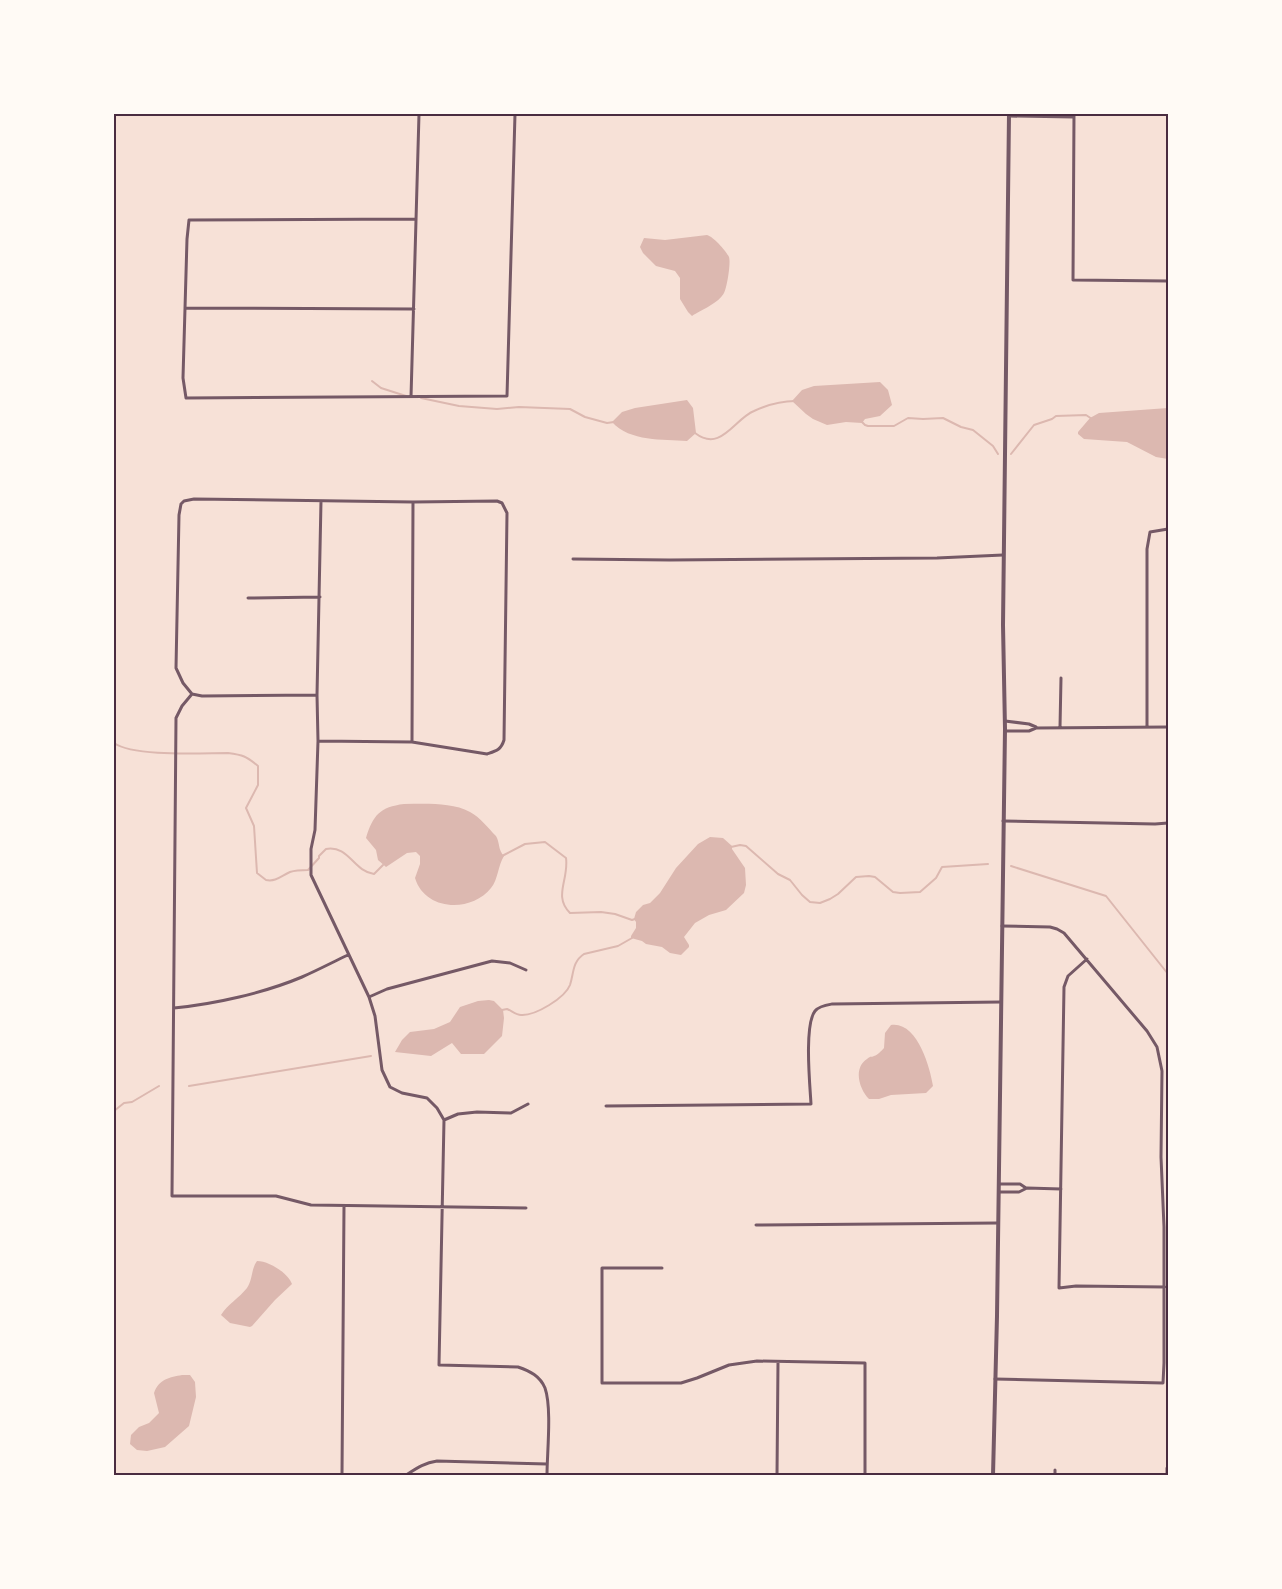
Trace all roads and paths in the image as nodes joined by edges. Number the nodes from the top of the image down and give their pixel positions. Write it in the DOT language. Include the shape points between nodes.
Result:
graph roads {
  1 [pos="419,114"];
  2 [pos="515,114"];
  3 [pos="1009,115"];
  4 [pos="1074,115"];
  5 [pos="416,219"];
  6 [pos="1168,282"];
  7 [pos="185,308"];
  8 [pos="414,309"];
  9 [pos="412,397"];
  10 [pos="321,501"];
  11 [pos="413,502"];
  12 [pos="1168,529"];
  13 [pos="1003,556"];
  14 [pos="573,559"];
  15 [pos="320,597"];
  16 [pos="248,598"];
  17 [pos="1061,678"];
  18 [pos="192,694"];
  19 [pos="317,695"];
  20 [pos="1005,721"];
  21 [pos="1060,727"];
  22 [pos="1147,727"];
  23 [pos="1168,727"];
  24 [pos="1036,728"];
  25 [pos="1005,731"];
  26 [pos="318,741"];
  27 [pos="412,742"];
  28 [pos="1003,821"];
  29 [pos="1168,823"];
  30 [pos="1002,926"];
  31 [pos="348,954"];
  32 [pos="1087,959"];
  33 [pos="526,970"];
  34 [pos="369,997"];
  35 [pos="1002,1002"];
  36 [pos="174,1008"];
  37 [pos="528,1104"];
  38 [pos="606,1106"];
  39 [pos="444,1120"];
  40 [pos="999,1184"];
  41 [pos="1027,1188"];
  42 [pos="1061,1189"];
  43 [pos="999,1192"];
  44 [pos="344,1206"];
  45 [pos="442,1206"];
  46 [pos="526,1208"];
  47 [pos="998,1223"];
  48 [pos="756,1225"];
  49 [pos="662,1268"];
  50 [pos="1164,1287"];
  51 [pos="778,1362"];
  52 [pos="995,1379"];
  53 [pos="547,1464"];
  54 [pos="1167,1468"];
  55 [pos="1055,1470"];
  56 [pos="342,1475"];
  57 [pos="406,1475"];
  58 [pos="547,1475"];
  59 [pos="777,1475"];
  60 [pos="864,1475"];
  61 [pos="993,1475"];
  62 [pos="1055,1475"];
  63 [pos="1167,1475"];
  1 -- 5 [label="street"];
  2 -- 9 [label="street" via="507,396"];
  3 -- 4 [label="street"];
  3 -- 13 [label="street"];
  4 -- 6 [label="street" via="1072,280"];
  5 -- 7 [label="street" via="189,220"];
  5 -- 8 [label="street"];
  7 -- 8 [label="street"];
  7 -- 9 [label="street" via="183,378 186,398"];
  8 -- 9 [label="street"];
  10 -- 11 [label="street"];
  10 -- 15 [label="street"];
  10 -- 18 [label="street" via="194,499 181,504 176,668"];
  11 -- 27 [label="street"];
  11 -- 27 [label="street" via="497,501 502,502 507,513 502,746 487,754"];
  12 -- 22 [label="street" via="1150,532 1146,565"];
  13 -- 14 [label="street"];
  13 -- 20 [label="street"];
  15 -- 16 [label="street"];
  15 -- 19 [label="street"];
  17 -- 21 [label="street"];
  18 -- 19 [label="street"];
  18 -- 36 [label="street" via="176,718"];
  19 -- 26 [label="street"];
  20 -- 24 [label="street"];
  20 -- 25 [label="street"];
  21 -- 22 [label="street"];
  21 -- 24 [label="street"];
  22 -- 23 [label="street"];
  24 -- 25 [label="street"];
  25 -- 28 [label="street"];
  26 -- 27 [label="street"];
  26 -- 31 [label="street" via="311,875"];
  28 -- 29 [label="street"];
  28 -- 30 [label="street"];
  30 -- 32 [label="street" via="1057,929"];
  30 -- 35 [label="street"];
  31 -- 34 [label="street"];
  31 -- 36 [label="street" via="301,977 250,994"];
  32 -- 42 [label="street" via="1068,976 1064,987"];
  32 -- 50 [label="street" via="1158,1047 1162,1065"];
  33 -- 34 [label="street" via="510,963 492,961 387,989"];
  34 -- 39 [label="street" via="375,1016 382,1070 390,1086 402,1093 427,1098"];
  35 -- 38 [label="street" via="832,1004 817,1009 809,1027 811,1104"];
  35 -- 40 [label="street"];
  36 -- 44 [label="street" via="172,1196 276,1196 311,1205"];
  37 -- 39 [label="street" via="511,1113 477,1112 458,1114"];
  39 -- 45 [label="street"];
  40 -- 41 [label="street" via="1020,1184"];
  40 -- 43 [label="street"];
  41 -- 42 [label="street"];
  41 -- 43 [label="street" via="1019,1192"];
  42 -- 50 [label="street" via="1059,1288"];
  43 -- 47 [label="street"];
  44 -- 45 [label="street"];
  44 -- 56 [label="street"];
  45 -- 46 [label="street"];
  45 -- 53 [label="street" via="439,1365 518,1367 537,1376 545,1387 548,1400"];
  47 -- 48 [label="street"];
  47 -- 52 [label="street"];
  49 -- 51 [label="street" via="602,1268 602,1382 681,1382 729,1365"];
  50 -- 52 [label="street" via="1164,1383"];
  51 -- 59 [label="street"];
  51 -- 60 [label="street" via="865,1363"];
  52 -- 61 [label="street"];
  53 -- 57 [label="street" via="437,1461 417,1466"];
  53 -- 58 [label="street"];
  54 -- 63 [label="street"];
  55 -- 62 [label="street"];
}
